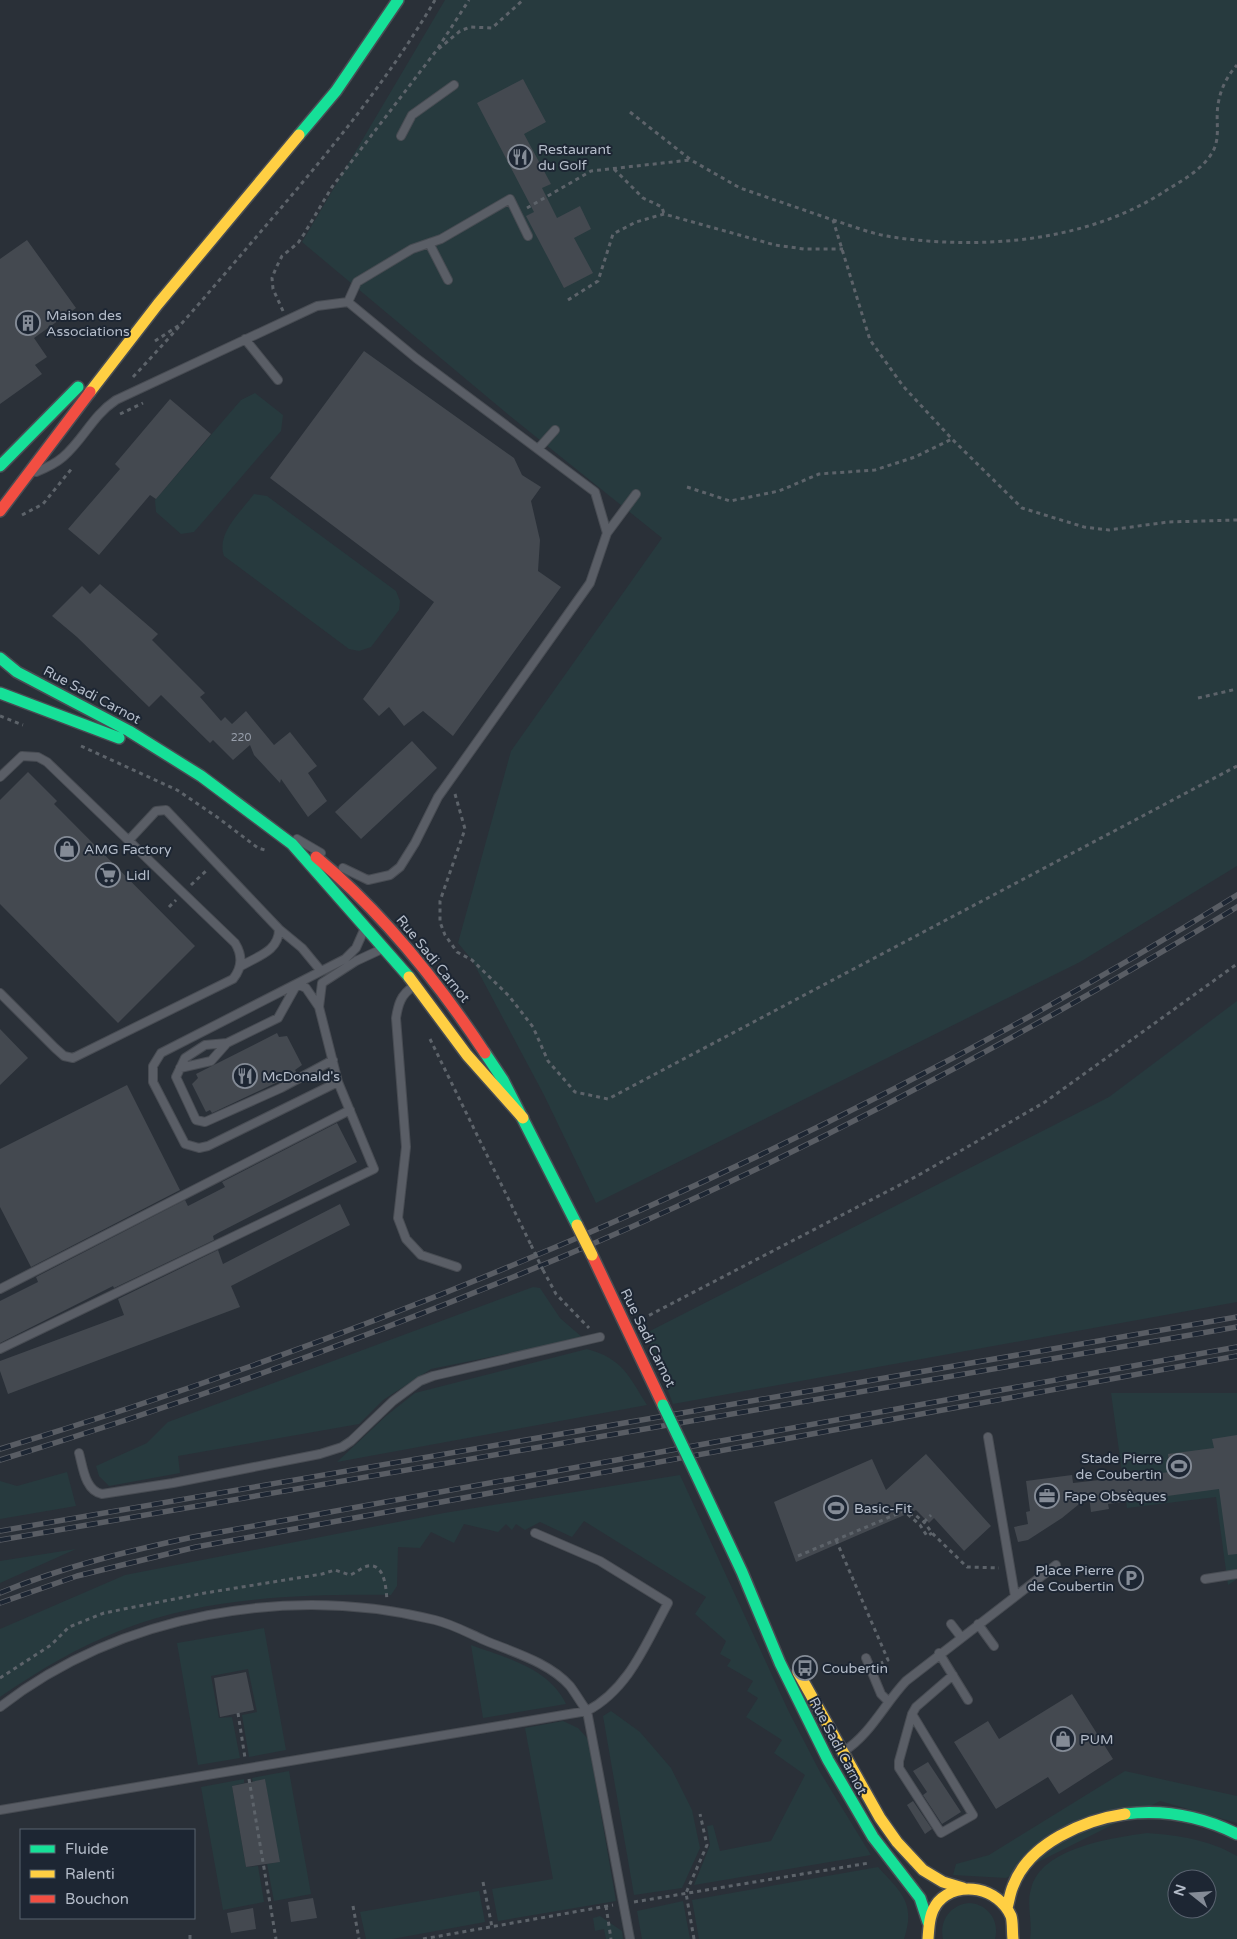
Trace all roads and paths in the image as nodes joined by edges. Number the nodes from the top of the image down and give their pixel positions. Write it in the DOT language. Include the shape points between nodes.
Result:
graph roads {
  1 [pos="398,0"];
  2 [pos="435,0"];
  3 [pos="469,0"];
  4 [pos="523,0"];
  5 [pos="436,51"];
  6 [pos="1237,65"];
  7 [pos="454,85"];
  8 [pos="630,112"];
  9 [pos="401,136"];
  10 [pos="691,160"];
  11 [pos="614,168"];
  12 [pos="517,214"];
  13 [pos="664,214"];
  14 [pos="833,220"];
  15 [pos="528,236"];
  16 [pos="429,243"];
  17 [pos="843,249"];
  18 [pos="448,280"];
  19 [pos="568,300"];
  20 [pos="348,302"];
  21 [pos="158,304"];
  22 [pos="287,320"];
  23 [pos="245,339"];
  24 [pos="131,379"];
  25 [pos="278,380"];
  26 [pos="554,430"];
  27 [pos="952,439"];
  28 [pos="538,448"];
  29 [pos="74,465"];
  30 [pos="0,466"];
  31 [pos="25,476"];
  32 [pos="687,487"];
  33 [pos="636,494"];
  34 [pos="0,511"];
  35 [pos="18,517"];
  36 [pos="1237,520"];
  37 [pos="607,533"];
  38 [pos="0,658"];
  39 [pos="1237,689"];
  40 [pos="0,693"];
  41 [pos="1198,698"];
  42 [pos="170,759"];
  43 [pos="1237,766"];
  44 [pos="0,777"];
  45 [pos="450,780"];
  46 [pos="277,831"];
  47 [pos="129,840"];
  48 [pos="292,844"];
  49 [pos="215,862"];
  50 [pos="184,893"];
  51 [pos="169,907"];
  52 [pos="378,916"];
  53 [pos="366,927"];
  54 [pos="279,929"];
  55 [pos="397,937"];
  56 [pos="384,948"];
  57 [pos="1237,964"];
  58 [pos="241,966"];
  59 [pos="321,971"];
  60 [pos="297,984"];
  61 [pos="416,986"];
  62 [pos="0,992"];
  63 [pos="320,1007"];
  64 [pos="426,1033"];
  65 [pos="227,1043"];
  66 [pos="332,1060"];
  67 [pos="180,1068"];
  68 [pos="338,1082"];
  69 [pos="350,1110"];
  70 [pos="523,1118"];
  71 [pos="457,1266"];
  72 [pos="0,1289"];
  73 [pos="626,1327"];
  74 [pos="600,1337"];
  75 [pos="0,1349"];
  76 [pos="988,1438"];
  77 [pos="79,1453"];
  78 [pos="909,1515"];
  79 [pos="931,1516"];
  80 [pos="924,1522"];
  81 [pos="535,1533"];
  82 [pos="932,1533"];
  83 [pos="836,1540"];
  84 [pos="798,1556"];
  85 [pos="1056,1565"];
  86 [pos="1009,1567"];
  87 [pos="742,1572"];
  88 [pos="1237,1574"];
  89 [pos="1205,1579"];
  90 [pos="1015,1596"];
  91 [pos="951,1624"];
  92 [pos="978,1624"];
  93 [pos="961,1637"];
  94 [pos="994,1646"];
  95 [pos="939,1653"];
  96 [pos="866,1658"];
  97 [pos="877,1668"];
  98 [pos="953,1675"];
  99 [pos="968,1700"];
  100 [pos="888,1701"];
  101 [pos="0,1707"];
  102 [pos="587,1711"];
  103 [pos="238,1713"];
  104 [pos="912,1714"];
  105 [pos="842,1752"];
  106 [pos="828,1760"];
  107 [pos="247,1768"];
  108 [pos="0,1810"];
  109 [pos="700,1814"];
  110 [pos="1237,1834"];
  111 [pos="870,1862"];
  112 [pos="483,1882"];
  113 [pos="963,1888"];
  114 [pos="686,1893"];
  115 [pos="623,1904"];
  116 [pos="354,1906"];
  117 [pos="606,1906"];
  118 [pos="1007,1908"];
  119 [pos="492,1927"];
  120 [pos="927,1932"];
  121 [pos="276,1939"];
  122 [pos="360,1939"];
  123 [pos="423,1939"];
  124 [pos="611,1939"];
  125 [pos="630,1939"];
  126 [pos="694,1939"];
  127 [pos="1013,1939"];
  1 -- 21 [label="main road" via="336,91"];
  2 -- 24 [label="path" via="397,60 343,132 189,317"];
  3 -- 5 [label="path"];
  4 -- 5 [label="path" via="492,28 470,27 460,31"];
  5 -- 22 [label="path" via="332,187 298,243 282,256 272,278 273,289"];
  6 -- 14 [label="path" via="1223,86 1217,106 1219,135 1211,155 1193,174 1139,208 1083,228 1012,242 891,236"];
  7 -- 9 [label="lane" via="412,115"];
  8 -- 10 [label="path"];
  10 -- 11 [label="path"];
  10 -- 14 [label="path" via="740,188"];
  11 -- 12 [label="path" via="591,171"];
  11 -- 13 [label="path" via="643,198 662,206"];
  12 -- 15 [label="lane"];
  12 -- 16 [label="lane" via="510,199"];
  13 -- 17 [label="path" via="775,244 804,249"];
  13 -- 19 [label="path" via="636,222 613,234 598,281"];
  14 -- 17 [label="path"];
  16 -- 18 [label="lane"];
  16 -- 20 [label="lane" via="412,249 357,282"];
  17 -- 27 [label="path" via="870,340 903,386"];
  20 -- 22 [label="lane" via="317,306"];
  20 -- 28 [label="lane" via="416,358"];
  21 -- 30 [label="main road"];
  21 -- 31 [label="main road"];
  22 -- 23 [label="lane"];
  23 -- 25 [label="lane"];
  23 -- 31 [label="lane" via="116,400 102,409 64,456 53,465"];
  26 -- 28 [label="lane"];
  27 -- 32 [label="path" via="915,457 875,470 819,474 779,491 730,501"];
  27 -- 36 [label="path" via="1022,508 1084,527 1109,530 1168,522"];
  28 -- 37 [label="lane" via="595,492"];
  29 -- 35 [label="path" via="43,504"];
  31 -- 34 [label="main road"];
  33 -- 37 [label="lane"];
  37 -- 45 [label="lane" via="590,583"];
  38 -- 42 [label="main road, Rue Sadi Carnot" via="17,672 122,727"];
  39 -- 41 [label="path"];
  40 -- 42 [label="main road, Rue Sadi Carnot"];
  42 -- 46 [label="main road, Rue Sadi Carnot" via="217,787"];
  43 -- 45 [label="path" via="608,1099 575,1092 548,1061 533,1027 509,996 472,960 457,952 445,935 440,922 440,901 465,829"];
  44 -- 47 [label="lane" via="22,756 38,757"];
  45 -- 46 [label="lane" via="400,867 377,880 359,878 312,847"];
  46 -- 48 [label="main road, Rue Sadi Carnot"];
  47 -- 49 [label="lane" via="156,811 166,810"];
  47 -- 50 [label="lane"];
  48 -- 52 [label="main road, Rue Sadi Carnot" via="320,860"];
  48 -- 53 [label="main road, Rue Sadi Carnot"];
  49 -- 50 [label="path"];
  49 -- 54 [label="lane"];
  50 -- 51 [label="path"];
  50 -- 58 [label="lane" via="235,943"];
  52 -- 53 [label="lane"];
  52 -- 55 [label="main road, Rue Sadi Carnot"];
  53 -- 56 [label="main road, Rue Sadi Carnot"];
  53 -- 59 [label="lane" via="351,953"];
  54 -- 58 [label="lane" via="279,939 273,948"];
  54 -- 59 [label="lane" via="302,948"];
  55 -- 56 [label="lane"];
  55 -- 70 [label="main road, Rue Sadi Carnot" via="469,1028"];
  56 -- 61 [label="main road, Rue Sadi Carnot"];
  56 -- 63 [label="lane" via="326,978 322,983"];
  57 -- 73 [label="path" via="1045,1102 917,1176"];
  58 -- 62 [label="lane" via="233,979 224,984 73,1058 64,1056 55,1048"];
  59 -- 60 [label="lane"];
  60 -- 63 [label="lane" via="306,988"];
  60 -- 65 [label="lane" via="278,1018"];
  60 -- 68 [label="lane" via="160,1053 153,1066 152,1082 185,1144 198,1148"];
  61 -- 70 [label="main road, Rue Sadi Carnot" via="467,1055"];
  61 -- 71 [label="lane" via="406,991 396,1018 406,1147 398,1218 406,1239 421,1255"];
  63 -- 66 [label="lane"];
  64 -- 74 [label="path, bridge" via="556,1294"];
  65 -- 67 [label="lane" via="211,1061"];
  65 -- 67 [label="lane" via="205,1045 189,1054"];
  66 -- 67 [label="lane" via="281,1088 204,1122 196,1120 178,1083 176,1077"];
  66 -- 68 [label="lane"];
  68 -- 69 [label="lane"];
  69 -- 72 [label="lane"];
  69 -- 75 [label="lane" via="374,1169"];
  70 -- 73 [label="main road, Rue Sadi Carnot, bridge"];
  73 -- 87 [label="main road, Rue Sadi Carnot, bridge"];
  74 -- 77 [label="lane" via="446,1372 420,1381 393,1401 351,1441 320,1454 102,1494 88,1485"];
  76 -- 86 [label="lane"];
  78 -- 80 [label="path" via="914,1514"];
  78 -- 82 [label="path" via="927,1536"];
  78 -- 83 [label="path" via="904,1511"];
  79 -- 80 [label="path"];
  80 -- 82 [label="path"];
  81 -- 102 [label="lane" via="600,1561 668,1603 627,1678 604,1703"];
  82 -- 86 [label="path" via="966,1567"];
  83 -- 84 [label="path"];
  83 -- 97 [label="path" via="888,1660 878,1664"];
  85 -- 90 [label="lane"];
  86 -- 90 [label="lane"];
  87 -- 105 [label="main road, Rue Sadi Carnot"];
  87 -- 106 [label="main road, Rue Sadi Carnot" via="780,1663"];
  88 -- 89 [label="lane"];
  90 -- 92 [label="lane"];
  91 -- 93 [label="lane"];
  92 -- 93 [label="lane"];
  92 -- 94 [label="lane"];
  93 -- 95 [label="lane"];
  95 -- 98 [label="lane"];
  95 -- 100 [label="lane"];
  96 -- 100 [label="lane" via="881,1694"];
  98 -- 99 [label="lane"];
  98 -- 104 [label="lane"];
  100 -- 105 [label="lane" via="858,1742"];
  101 -- 102 [label="lane" via="53,1672 109,1645 150,1630 212,1614 329,1605 437,1620 542,1664 569,1685"];
  102 -- 107 [label="lane"];
  102 -- 115 [label="lane"];
  103 -- 107 [label="path"];
  104 -- 104 [label="lane" via="973,1815 941,1833 899,1768"];
  105 -- 106 [label="lane"];
  105 -- 113 [label="main road, Rue Sadi Carnot" via="880,1818 912,1859 930,1875"];
  106 -- 120 [label="main road, Rue Sadi Carnot" via="873,1838 920,1898"];
  107 -- 108 [label="lane"];
  107 -- 121 [label="path"];
  109 -- 114 [label="path" via="707,1845"];
  110 -- 118 [label="main road" via="1202,1819 1163,1812 1124,1814 1096,1821 1058,1838 1032,1858 1016,1880"];
  111 -- 114 [label="path"];
  112 -- 119 [label="path"];
  113 -- 118 [label="main road, Rue Sadi Carnot" via="988,1892"];
  113 -- 120 [label="main road" via="941,1900 933,1910"];
  114 -- 115 [label="path"];
  114 -- 126 [label="path"];
  115 -- 117 [label="path"];
  115 -- 125 [label="lane"];
  116 -- 122 [label="path"];
  117 -- 119 [label="path"];
  117 -- 124 [label="path"];
  118 -- 127 [label="main road" via="1013,1924"];
  119 -- 123 [label="path"];
}
